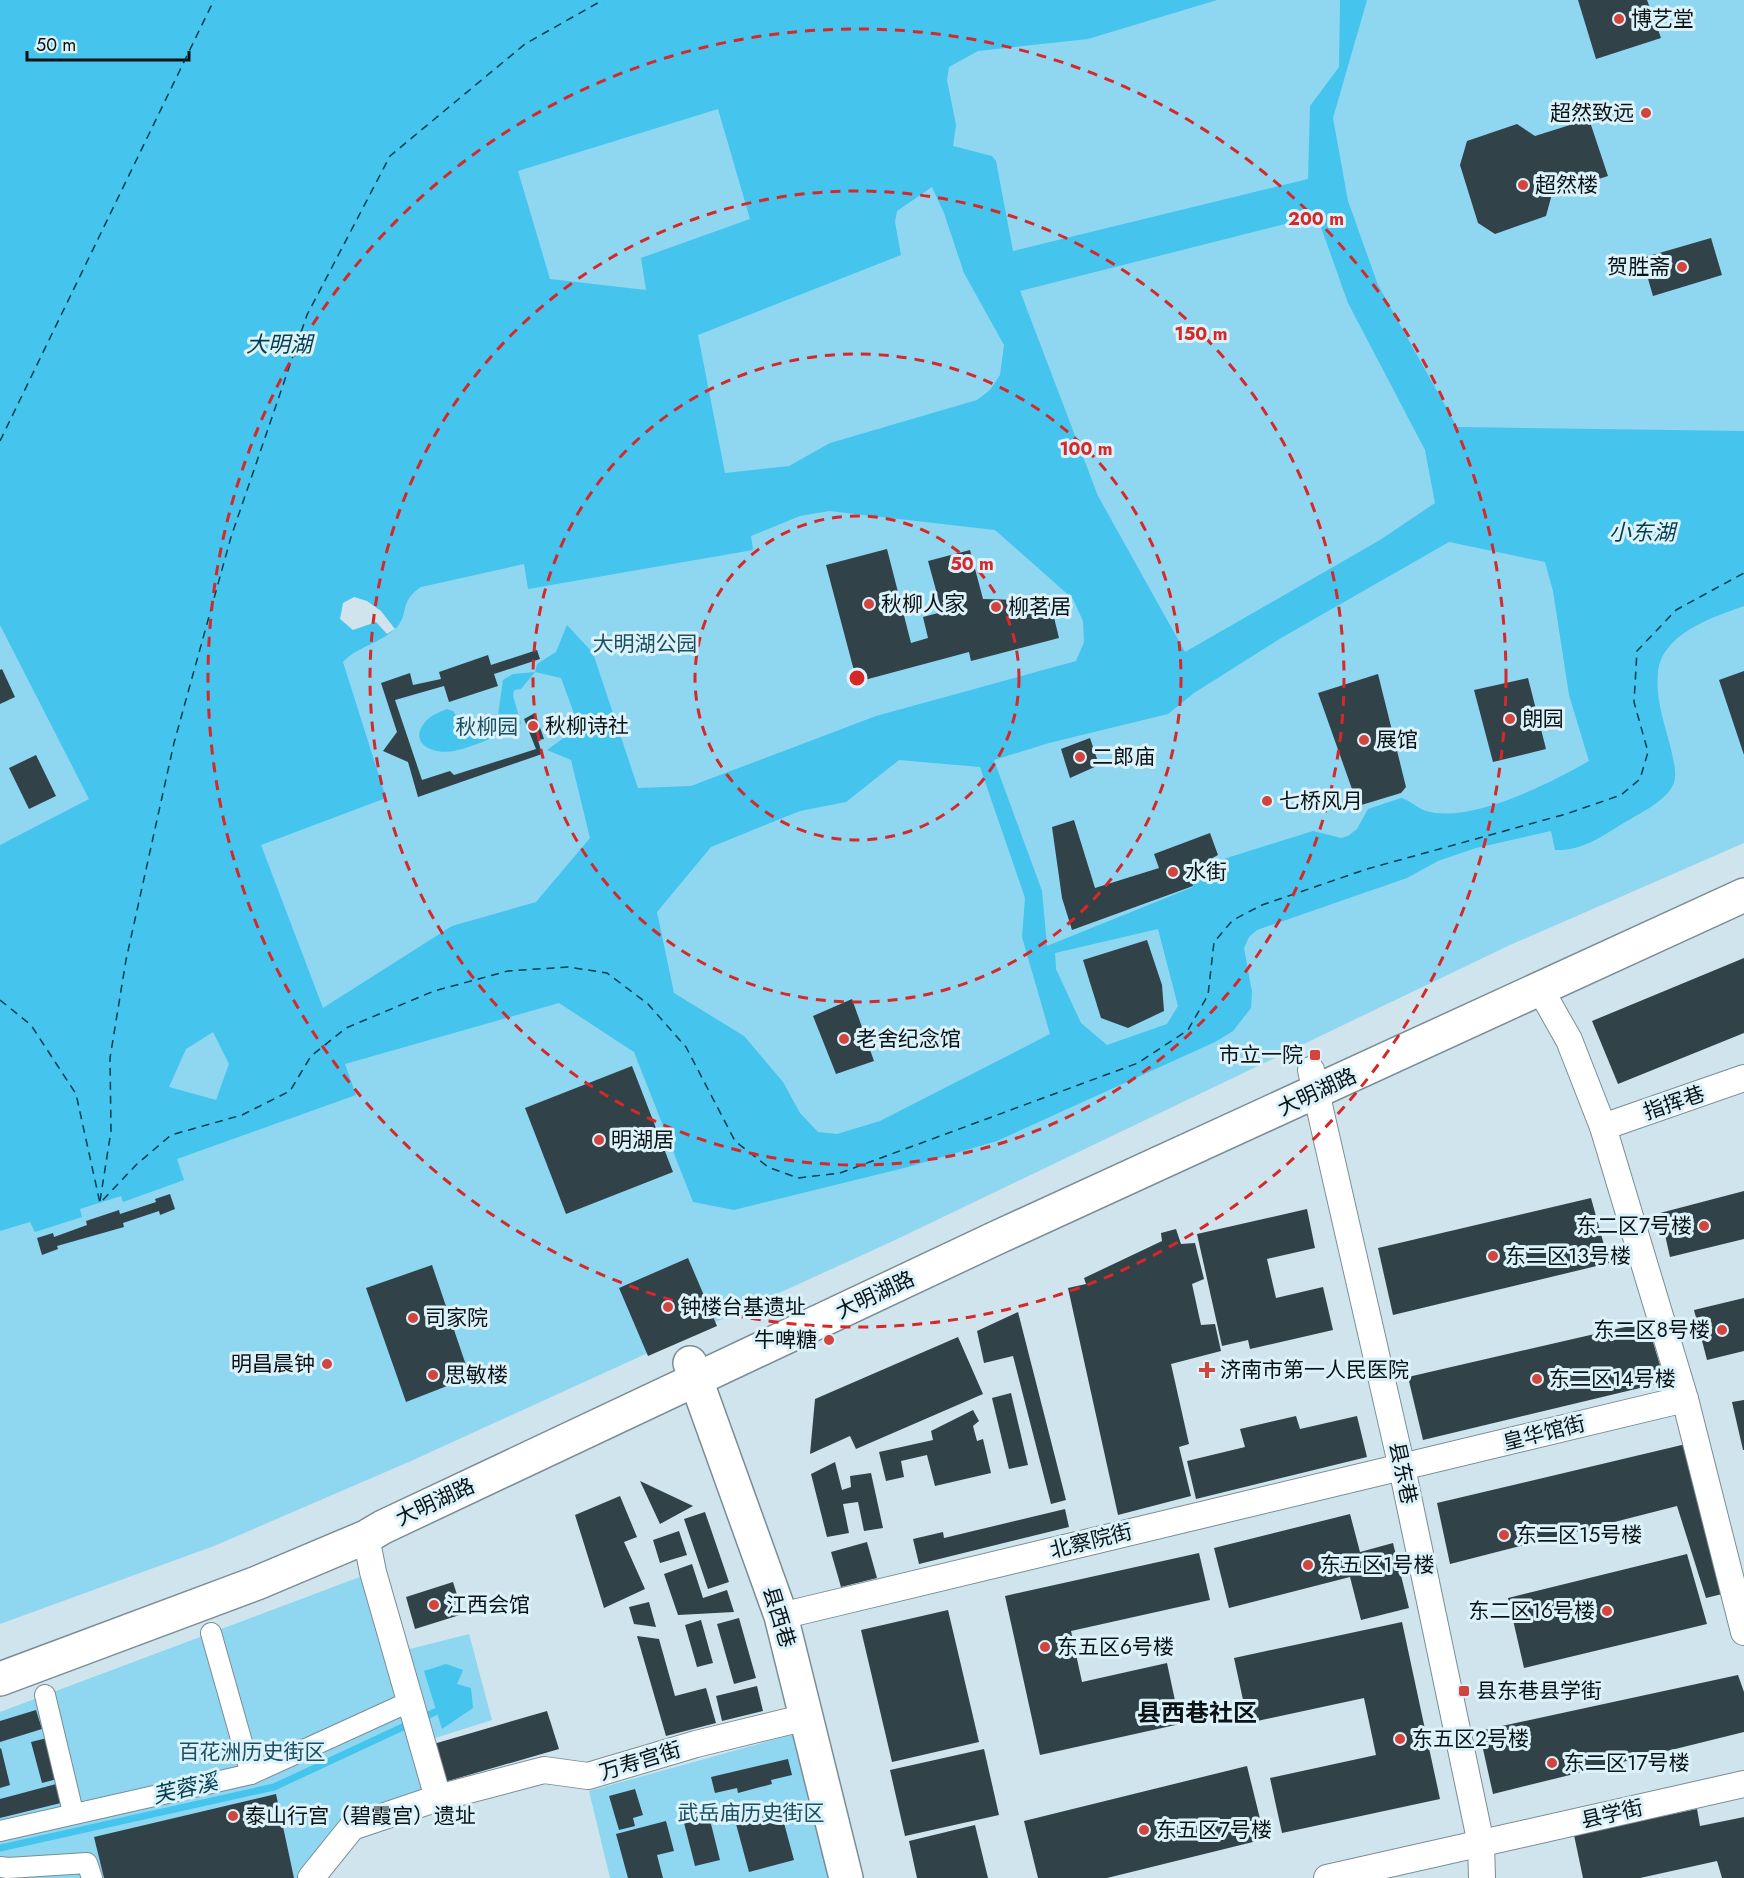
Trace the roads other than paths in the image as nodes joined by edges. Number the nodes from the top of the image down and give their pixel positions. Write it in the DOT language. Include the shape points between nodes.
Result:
graph roads {
  1 [pos="1744,875"];
  2 [pos="1744,895"];
  3 [pos="1539,987"];
  4 [pos="1744,1078"];
  5 [pos="1314,1081"];
  6 [pos="1603,1127"];
  7 [pos="693,1372"];
  8 [pos="1686,1399"];
  9 [pos="1402,1468"];
  10 [pos="366,1537"];
  11 [pos="781,1616"];
  12 [pos="1744,1632"];
  13 [pos="211,1633"];
  14 [pos="0,1659"];
  15 [pos="0,1679"];
  16 [pos="45,1695"];
  17 [pos="412,1704"];
  18 [pos="807,1717"];
  19 [pos="251,1774"];
  20 [pos="1744,1784"];
  21 [pos="438,1798"];
  22 [pos="73,1812"];
  23 [pos="0,1831"];
  24 [pos="1480,1844"];
  25 [pos="6,1871"];
  26 [pos="92,1878"];
  27 [pos="311,1878"];
  28 [pos="846,1878"];
  29 [pos="1327,1878"];
  30 [pos="1482,1878"];
  1 -- 5 [label="main road, 大明湖路"];
  2 -- 3 [label="main road, 大明湖路"];
  3 -- 5 [label="main road, 大明湖路"];
  3 -- 6 [label="street" via="1569,1040"];
  4 -- 6 [label="street, 指挥巷"];
  5 -- 7 [label="main road, 大明湖路"];
  5 -- 9 [label="street, 县东巷"];
  6 -- 8 [label="street"];
  7 -- 10 [label="main road, 大明湖路"];
  7 -- 11 [label="main road, 县西巷"];
  7 -- 14 [label="main road, 大明湖路" via="289,1550"];
  8 -- 9 [label="street, 皇华馆街"];
  8 -- 12 [label="street"];
  9 -- 11 [label="street, 北察院街"];
  9 -- 24 [label="street, 县东巷"];
  10 -- 15 [label="main road, 大明湖路" via="258,1583"];
  10 -- 17 [label="street"];
  11 -- 18 [label="main road, 县西巷"];
  13 -- 19 [label="street"];
  16 -- 22 [label="street"];
  17 -- 19 [label="street"];
  17 -- 21 [label="street"];
  18 -- 21 [label="street, 万寿宫街" via="588,1776 544,1770"];
  18 -- 28 [label="main road, 县西巷"];
  19 -- 22 [label="street"];
  20 -- 24 [label="street, 县学街"];
  21 -- 27 [label="street, 万寿宫街" via="352,1827"];
  22 -- 23 [label="street"];
  24 -- 29 [label="street, 县学街"];
  24 -- 30 [label="street, 县东巷"];
  25 -- 26 [label="street" via="87,1863"];
}
